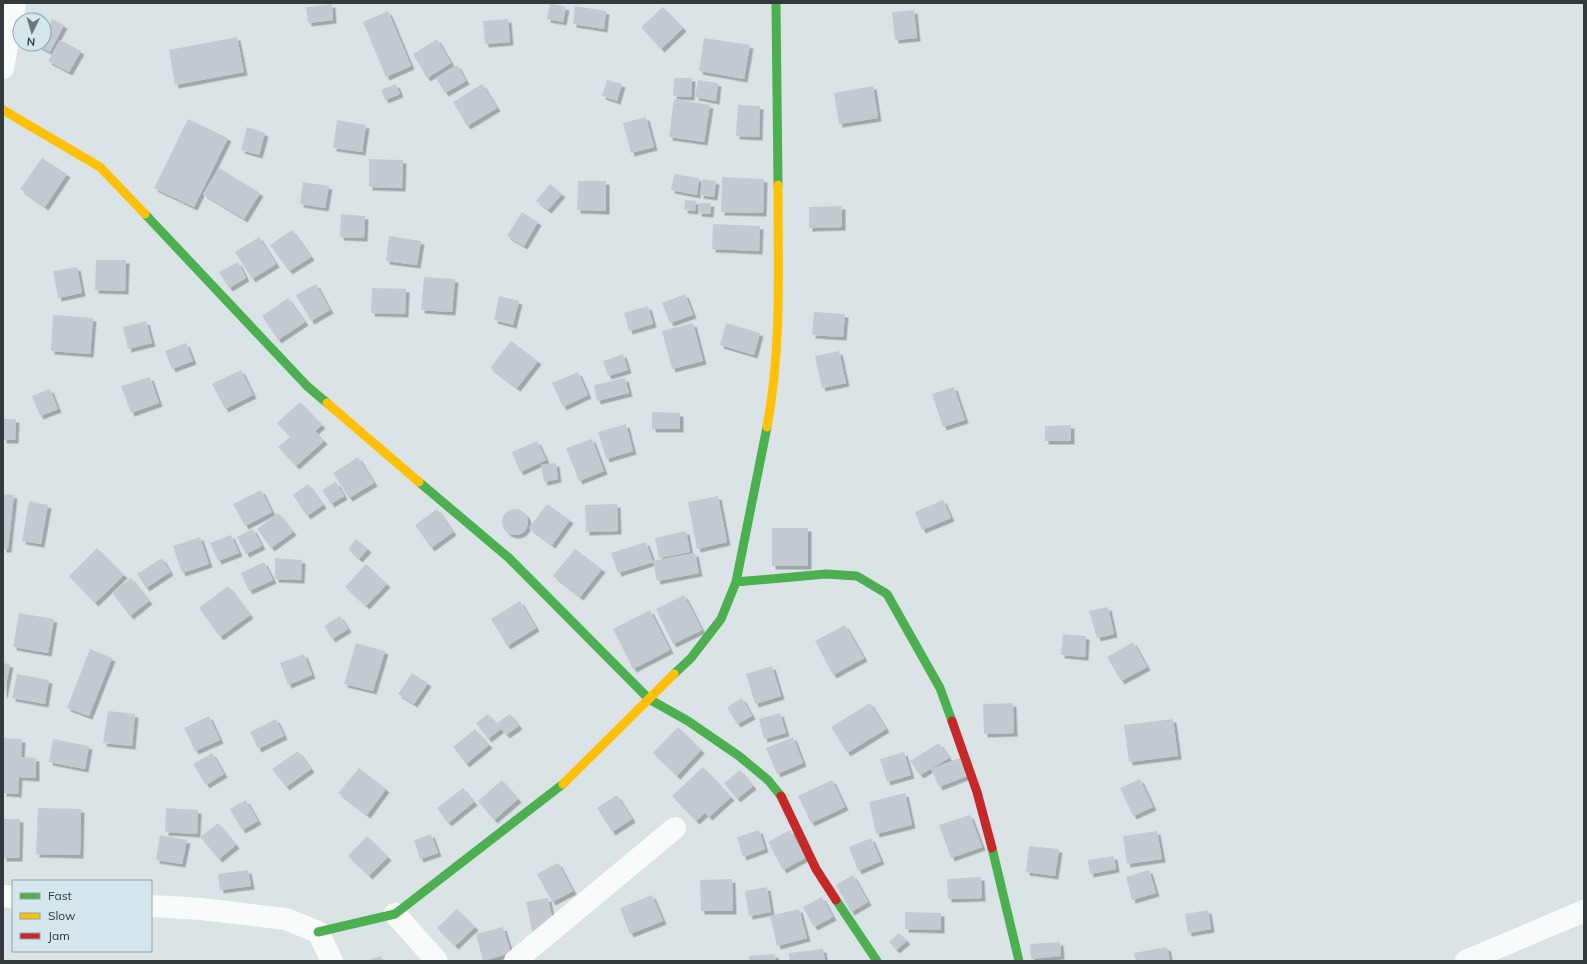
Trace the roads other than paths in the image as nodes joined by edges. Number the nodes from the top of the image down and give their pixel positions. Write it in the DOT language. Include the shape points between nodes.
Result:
graph roads {
  1 [pos="15,3"];
  2 [pos="776,3"];
  3 [pos="3,68"];
  4 [pos="3,110"];
  5 [pos="736,582"];
  6 [pos="649,699"];
  7 [pos="675,828"];
  8 [pos="152,906"];
  9 [pos="1584,911"];
  10 [pos="395,914"];
  11 [pos="318,932"];
  12 [pos="332,961"];
  13 [pos="437,961"];
  14 [pos="515,961"];
  15 [pos="877,961"];
  16 [pos="1019,961"];
  17 [pos="1466,961"];
  1 -- 3 [label="street"];
  2 -- 5 [label="street" via="779,330 771,405"];
  4 -- 6 [label="street" via="100,167 307,386 509,558"];
  5 -- 6 [label="street" via="720,620 691,658"];
  5 -- 16 [label="street" via="826,574 857,576 887,594 940,688 977,792"];
  6 -- 10 [label="street" via="570,778"];
  6 -- 15 [label="street" via="688,721 768,780 782,797 816,868"];
  7 -- 14 [label="street"];
  8 -- 11 [label="street" via="286,919"];
  9 -- 17 [label="street"];
  10 -- 11 [label="street"];
  10 -- 13 [label="street"];
  11 -- 12 [label="street"];
}
